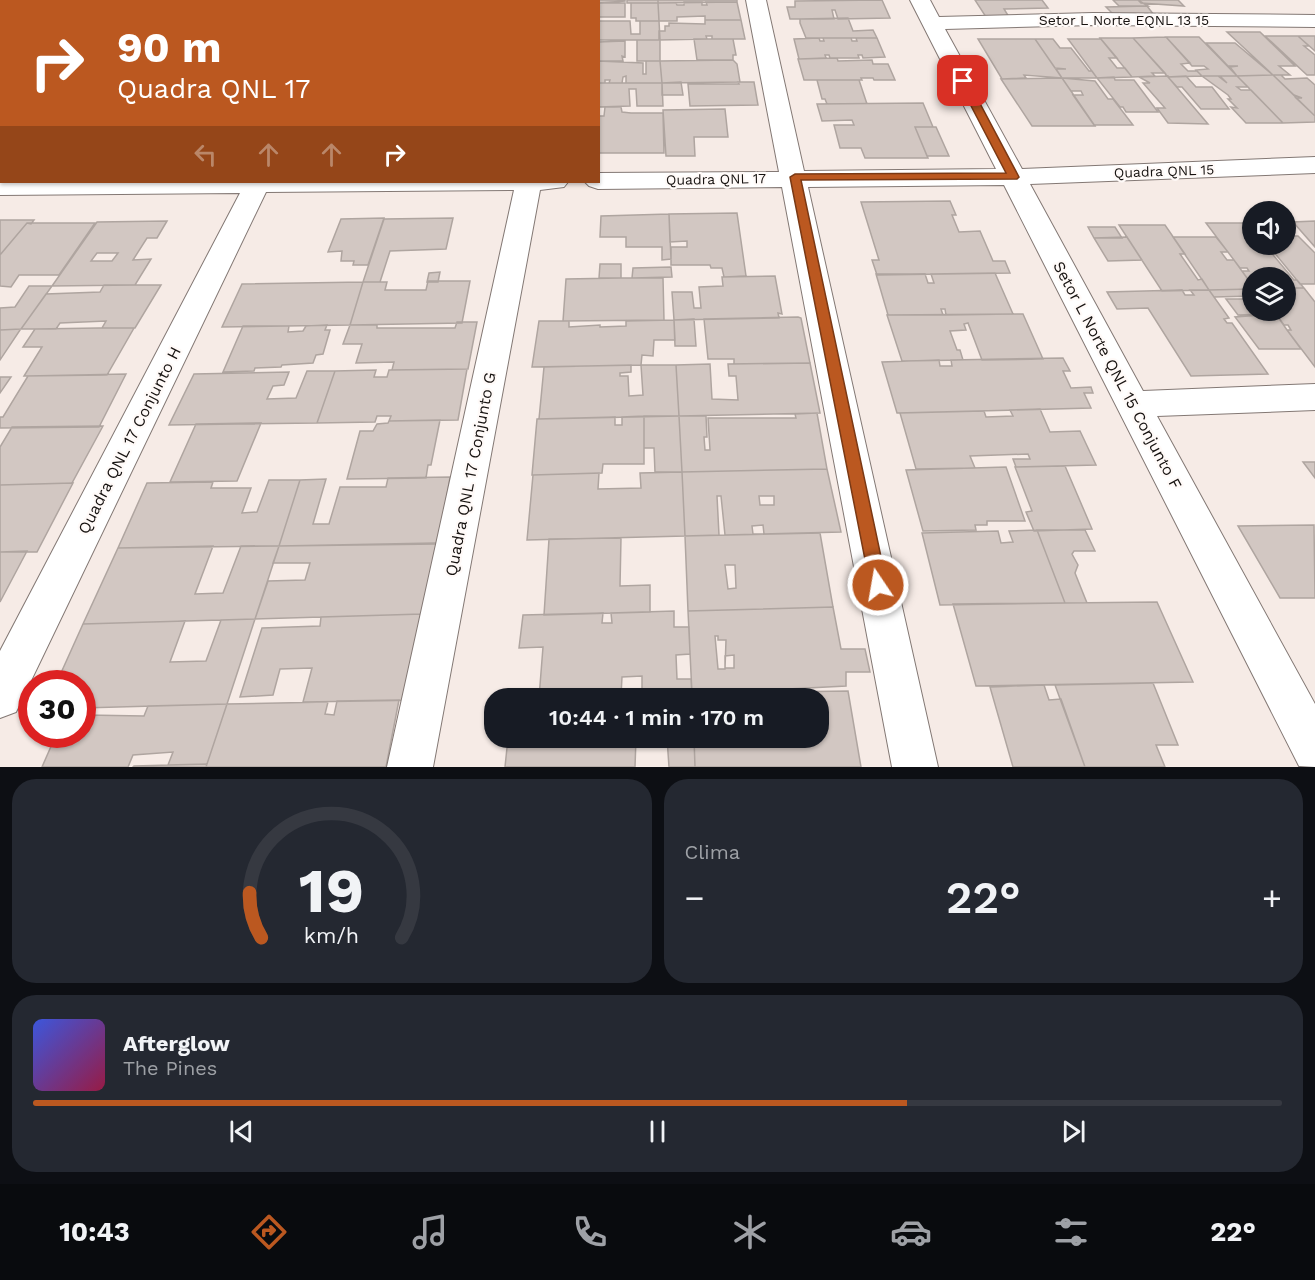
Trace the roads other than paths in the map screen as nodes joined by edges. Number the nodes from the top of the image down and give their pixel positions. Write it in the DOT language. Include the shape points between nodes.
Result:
graph roads {
  1 [pos="756,0"];
  2 [pos="1077,0"];
  3 [pos="1279,0"];
  4 [pos="927,11"];
  5 [pos="1093,19"];
  6 [pos="1309,21"];
  7 [pos="1315,165"];
  8 [pos="795,177"];
  9 [pos="1013,177"];
  10 [pos="600,181"];
  11 [pos="206,183"];
  12 [pos="257,183"];
  13 [pos="529,183"];
  14 [pos="0,187"];
  15 [pos="1315,397"];
  16 [pos="1133,404"];
  17 [pos="0,696"];
  18 [pos="1315,750"];
  19 [pos="410,767"];
  20 [pos="915,767"];
  1 -- 8 [label="street"];
  2 -- 5 [label="street"];
  3 -- 6 [label="street"];
  4 -- 5 [label="street, Setor L Norte EQNL 13 15"];
  4 -- 9 [label="street, Setor L Norte QNL 15 Conjunto F"];
  5 -- 6 [label="street, Setor L Norte EQNL 13 15"];
  7 -- 9 [label="street, Quadra QNL 15"];
  8 -- 9 [label="street, Quadra QNL 17"];
  8 -- 10 [label="street, Quadra QNL 17"];
  8 -- 20 [label="street"];
  9 -- 16 [label="street, Setor L Norte QNL 15 Conjunto F"];
  11 -- 14 [label="street"];
  12 -- 17 [label="street, Quadra QNL 17 Conjunto H"];
  13 -- 19 [label="street, Quadra QNL 17 Conjunto G"];
  15 -- 16 [label="street"];
  16 -- 18 [label="street, Setor L Norte QNL 15 Conjunto F"];
}
